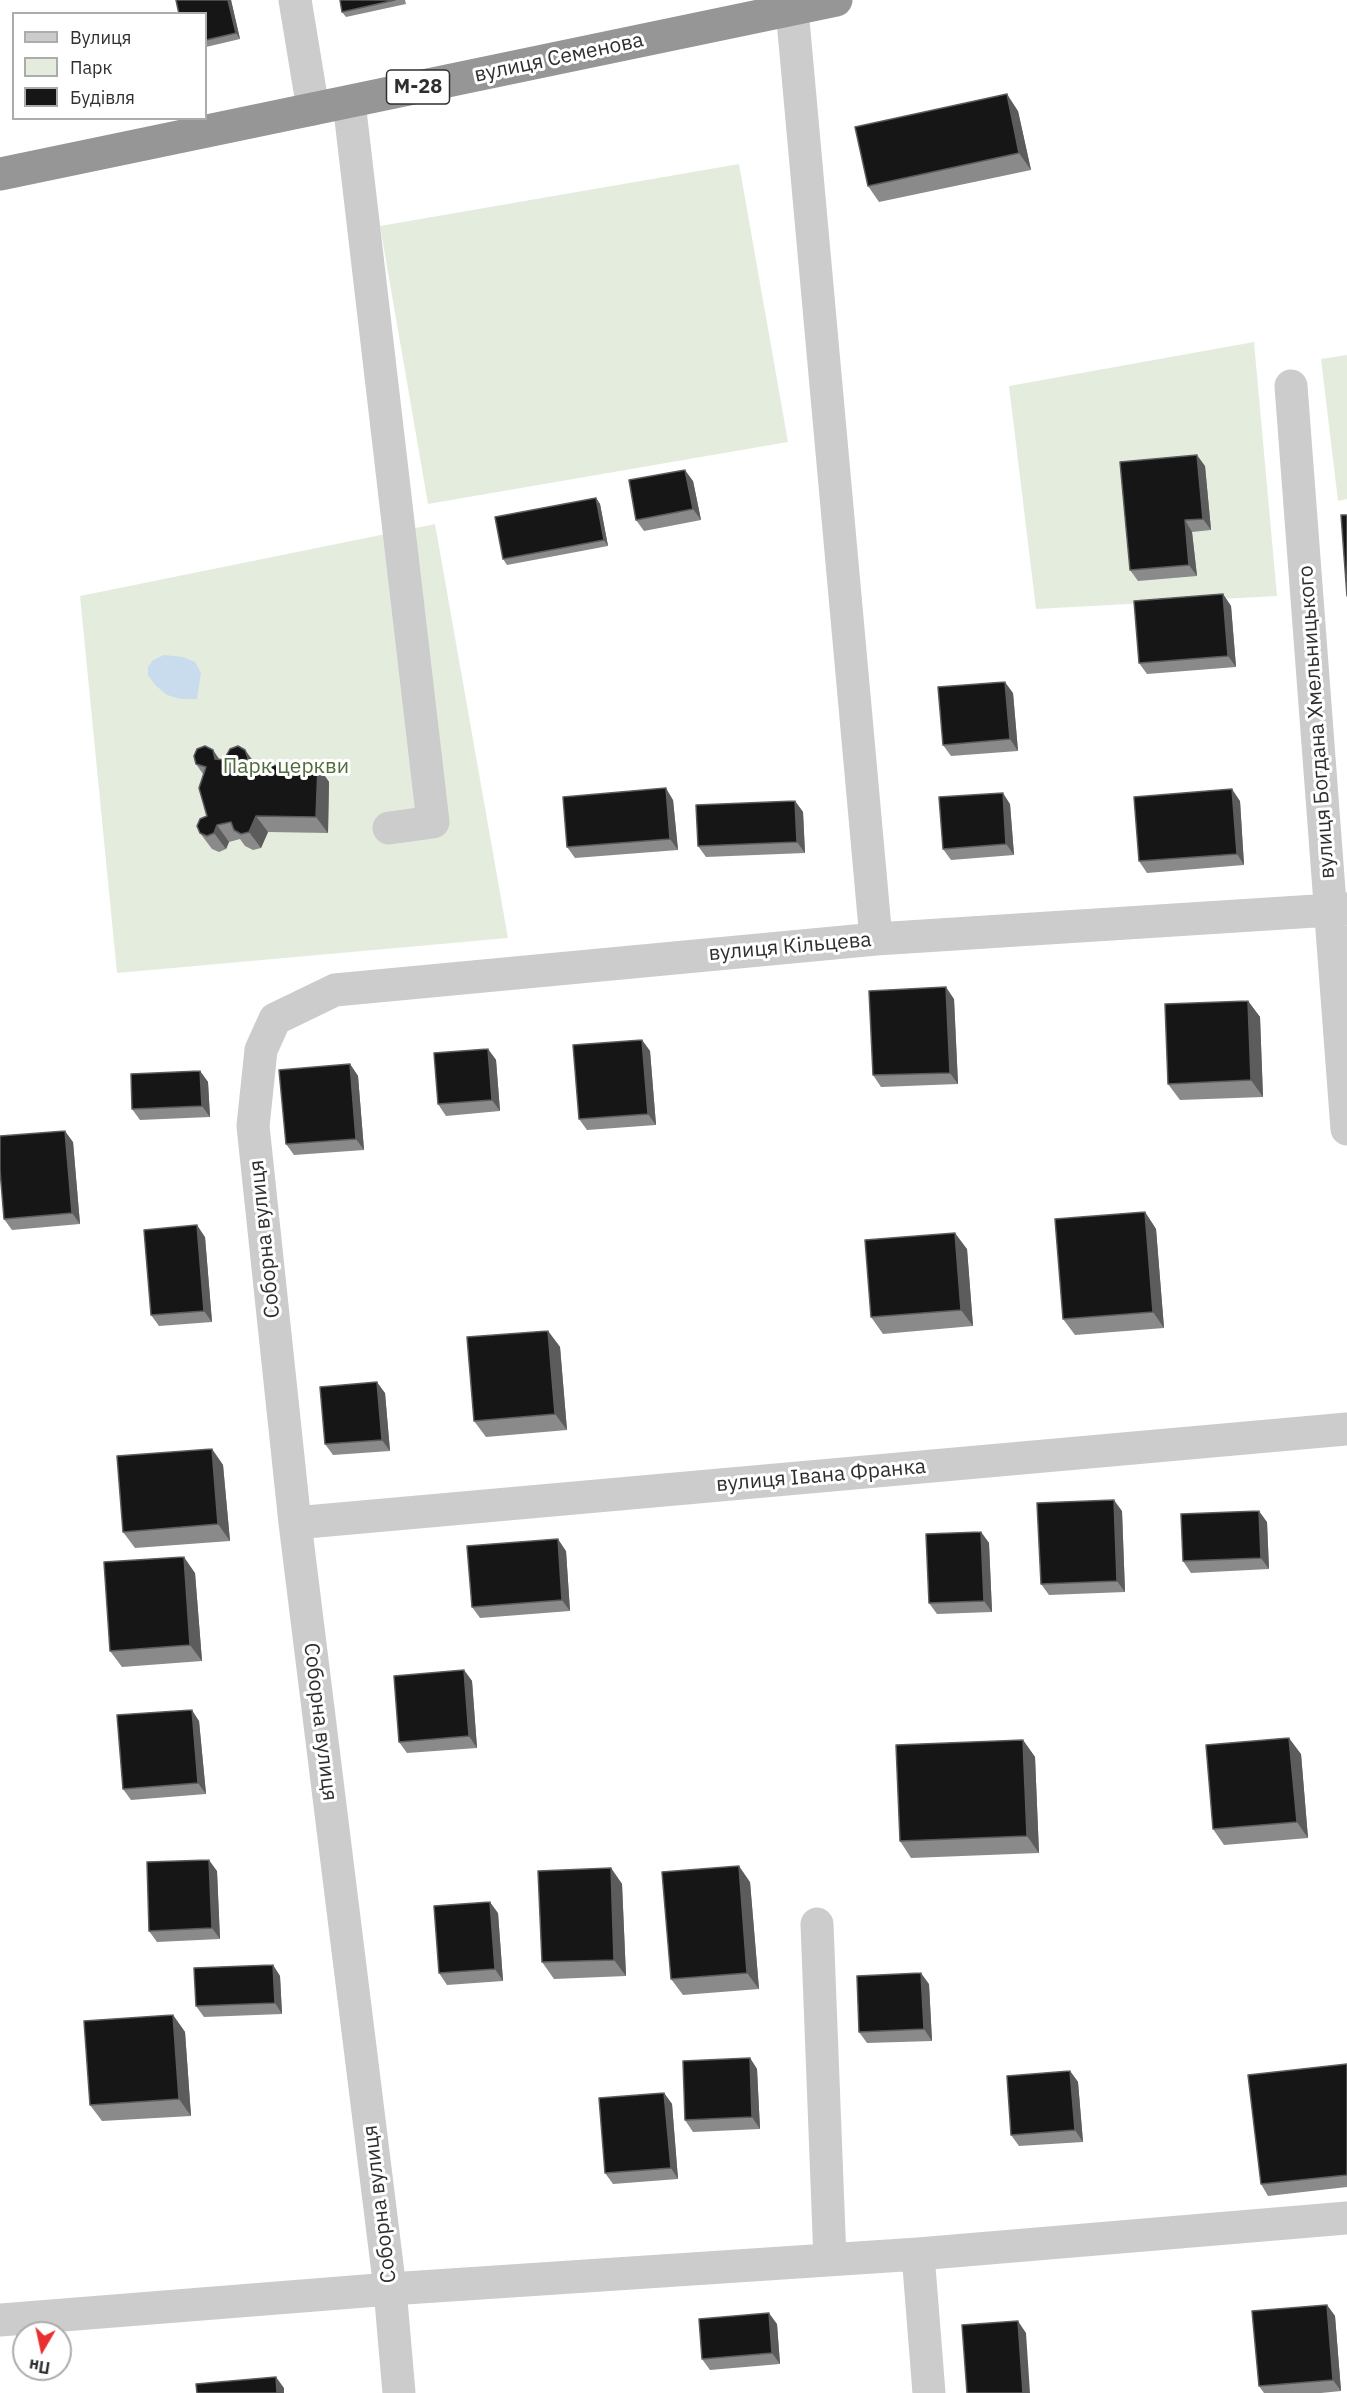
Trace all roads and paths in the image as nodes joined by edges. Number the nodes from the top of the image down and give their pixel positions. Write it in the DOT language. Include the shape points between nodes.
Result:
graph roads {
  1 [pos="295,0"];
  2 [pos="836,0"];
  3 [pos="792,9"];
  4 [pos="349,102"];
  5 [pos="313,109"];
  6 [pos="0,174"];
  7 [pos="1291,386"];
  8 [pos="389,828"];
  9 [pos="1339,909"];
  10 [pos="876,939"];
  11 [pos="261,1050"];
  12 [pos="1347,1129"];
  13 [pos="1347,1429"];
  14 [pos="296,1523"];
  15 [pos="817,1924"];
  16 [pos="1347,2218"];
  17 [pos="918,2254"];
  18 [pos="830,2260"];
  19 [pos="390,2289"];
  20 [pos="0,2320"];
  21 [pos="399,2393"];
  22 [pos="929,2393"];
  1 -- 5 [label="street"];
  2 -- 3 [label="highway, вулиця Семенова / М-28"];
  3 -- 4 [label="highway, вулиця Семенова / М-28"];
  3 -- 10 [label="street"];
  4 -- 5 [label="highway, вулиця Семенова / М-28"];
  4 -- 8 [label="street" via="432,822"];
  5 -- 6 [label="highway, вулиця Семенова / М-28"];
  7 -- 9 [label="street, вулиця Богдана Хмельницького"];
  9 -- 10 [label="street, вулиця Кільцева"];
  9 -- 12 [label="street, вулиця Богдана Хмельницького"];
  10 -- 11 [label="street, вулиця Кільцева" via="335,990 275,1019"];
  11 -- 14 [label="street, Соборна вулиця" via="253,1126"];
  13 -- 14 [label="street, вулиця Івана Франка"];
  14 -- 19 [label="street, Соборна вулиця"];
  15 -- 18 [label="street"];
  16 -- 17 [label="street"];
  17 -- 18 [label="street"];
  17 -- 22 [label="street"];
  18 -- 19 [label="street"];
  19 -- 20 [label="street"];
  19 -- 21 [label="street, Соборна вулиця"];
}
